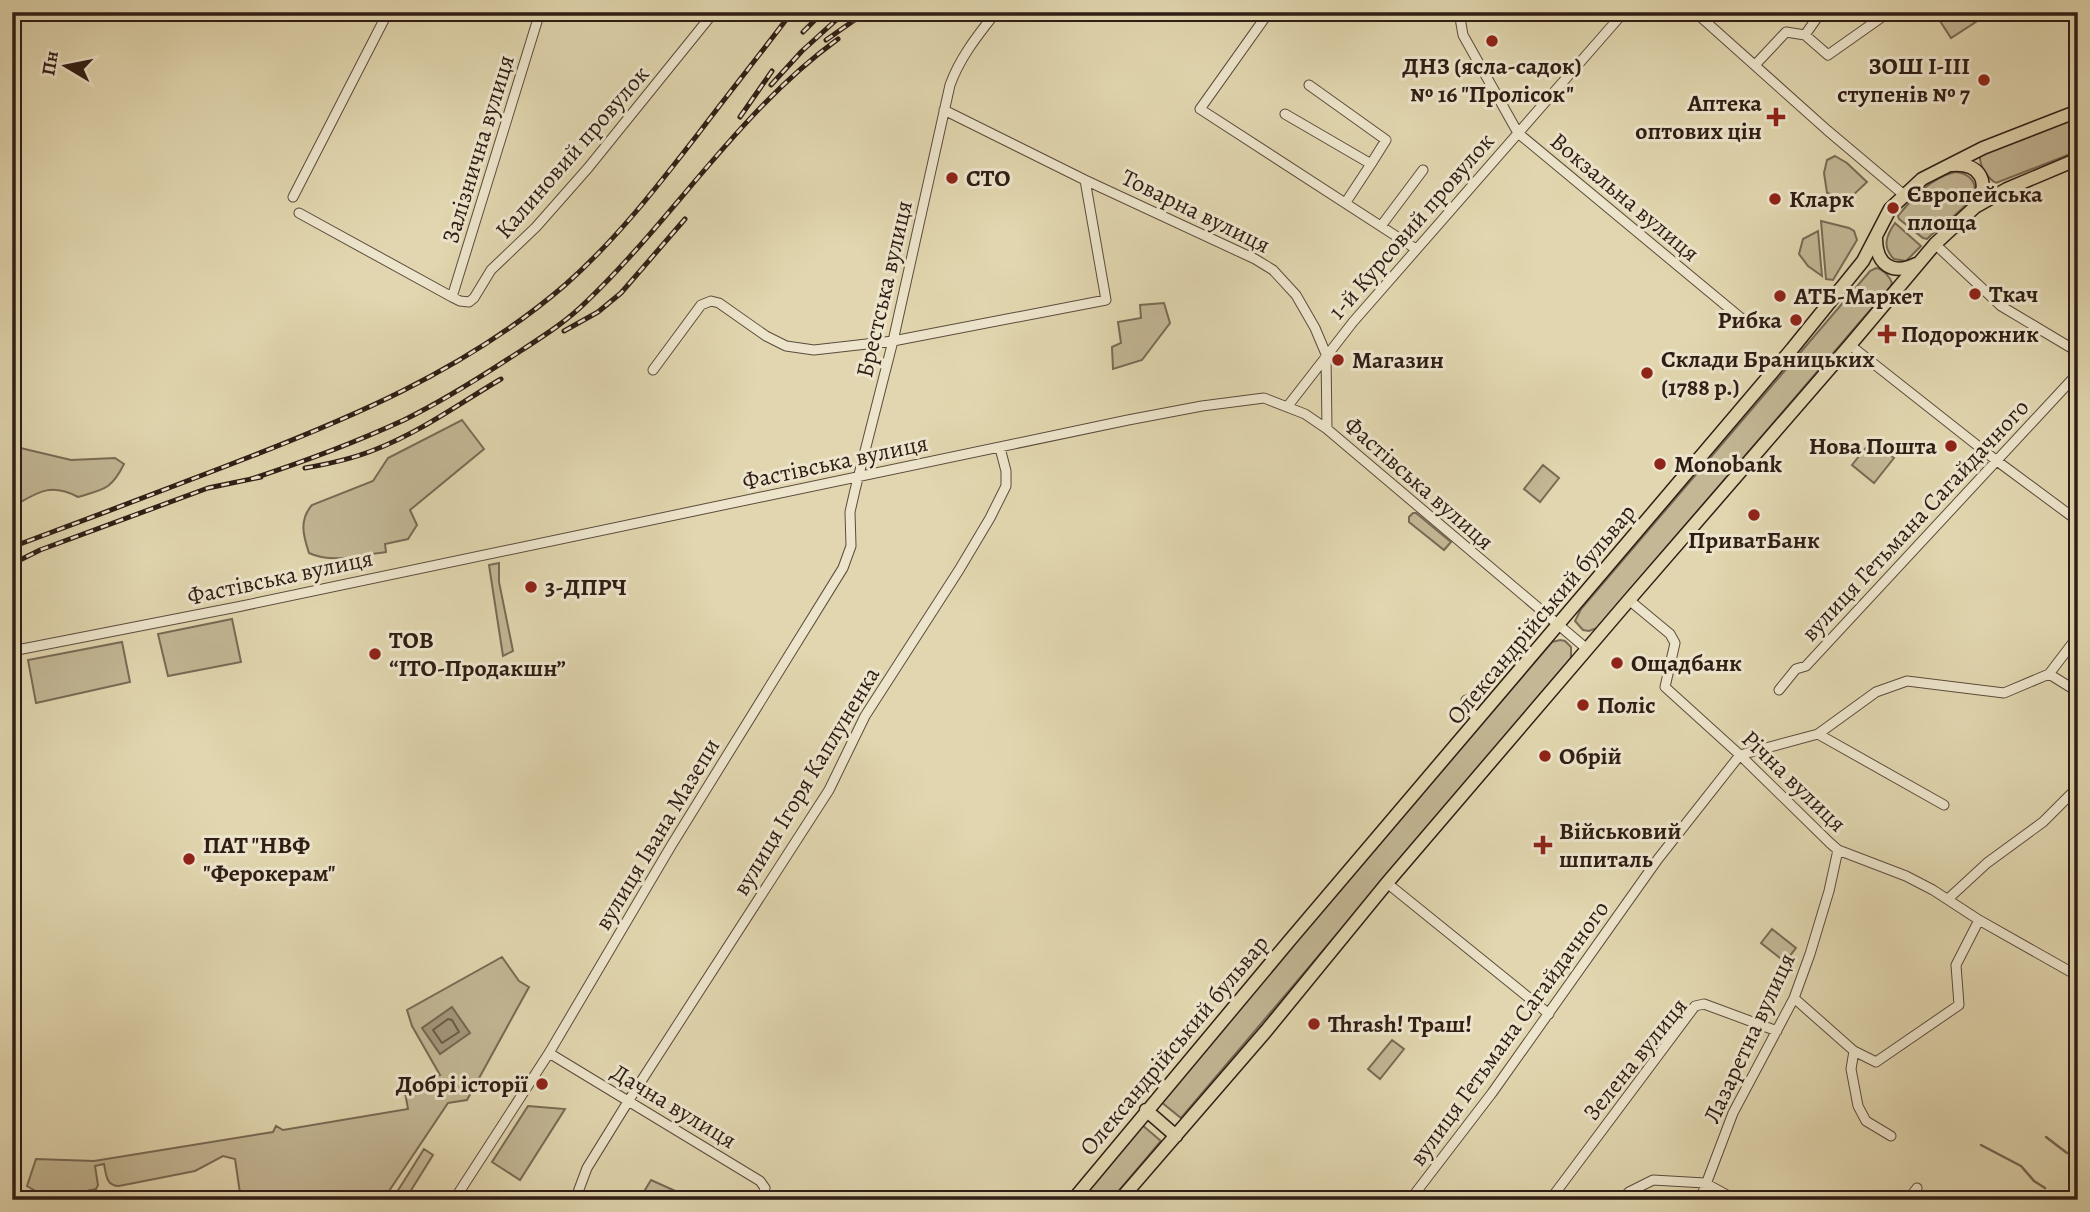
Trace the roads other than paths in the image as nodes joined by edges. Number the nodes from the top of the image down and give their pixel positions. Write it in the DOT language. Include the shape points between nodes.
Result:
graph roads {
  1 [pos="388,12"];
  2 [pos="540,12"];
  3 [pos="714,12"];
  4 [pos="996,12"];
  5 [pos="1269,12"];
  6 [pos="1459,12"];
  7 [pos="1624,12"];
  8 [pos="1695,12"];
  9 [pos="1821,12"];
  10 [pos="1889,12"];
  11 [pos="1805,35"];
  12 [pos="1755,65"];
  13 [pos="1309,85"];
  14 [pos="944,110"];
  15 [pos="2078,111"];
  16 [pos="1285,114"];
  17 [pos="1518,133"];
  18 [pos="2078,159"];
  19 [pos="1371,164"];
  20 [pos="1946,166"];
  21 [pos="1423,170"];
  22 [pos="1085,180"];
  23 [pos="1904,195"];
  24 [pos="293,197"];
  25 [pos="1346,202"];
  26 [pos="1975,207"];
  27 [pos="299,213"];
  28 [pos="1381,226"];
  29 [pos="1876,238"];
  30 [pos="1935,244"];
  31 [pos="1416,249"];
  32 [pos="1917,263"];
  33 [pos="452,297"];
  34 [pos="1746,323"];
  35 [pos="893,341"];
  36 [pos="1850,345"];
  37 [pos="2078,352"];
  38 [pos="1326,355"];
  39 [pos="653,370"];
  40 [pos="2078,373"];
  41 [pos="1287,407"];
  42 [pos="1327,429"];
  43 [pos="1000,448"];
  44 [pos="1997,461"];
  45 [pos="858,476"];
  46 [pos="2078,521"];
  47 [pos="1629,600"];
  48 [pos="1558,626"];
  49 [pos="2078,636"];
  50 [pos="1587,649"];
  51 [pos="14,651"];
  52 [pos="2049,674"];
  53 [pos="1779,690"];
  54 [pos="2078,692"];
  55 [pos="1466,700"];
  56 [pos="1479,719"];
  57 [pos="1818,734"];
  58 [pos="1740,755"];
  59 [pos="2078,787"];
  60 [pos="1944,805"];
  61 [pos="1838,850"];
  62 [pos="1387,883"];
  63 [pos="1948,899"];
  64 [pos="1979,920"];
  65 [pos="2076,972"];
  66 [pos="1794,998"];
  67 [pos="1549,1014"];
  68 [pos="1777,1031"];
  69 [pos="1854,1051"];
  70 [pos="549,1053"];
  71 [pos="629,1100"];
  72 [pos="1146,1110"];
  73 [pos="1176,1136"];
  74 [pos="1891,1136"];
  75 [pos="1705,1183"];
  76 [pos="1916,1188"];
  77 [pos="454,1200"];
  78 [pos="575,1200"];
  79 [pos="762,1200"];
  80 [pos="1073,1200"];
  81 [pos="1120,1200"];
  82 [pos="1410,1200"];
  83 [pos="1550,1200"];
  84 [pos="1620,1200"];
  85 [pos="1700,1200"];
  86 [pos="1736,1200"];
  87 [pos="1908,1200"];
  1 -- 24 [label="street"];
  2 -- 33 [label="street, Залізнична вулиця"];
  3 -- 33 [label="street, Калиновий провулок" via="588,167 491,270 474,298 469,302"];
  4 -- 14 [label="street, Брестська вулиця" via="955,69"];
  5 -- 25 [label="street" via="1200,109"];
  6 -- 17 [label="street, Вокзальна вулиця" via="1464,35"];
  7 -- 17 [label="street, 1-й Курсовий провулок"];
  8 -- 12 [label="street"];
  9 -- 11 [label="street"];
  10 -- 11 [label="street" via="1828,55"];
  11 -- 12 [label="street" via="1786,32"];
  12 -- 23 [label="street"];
  13 -- 19 [label="street" via="1386,140"];
  14 -- 22 [label="street, Товарна вулиця"];
  14 -- 35 [label="street, Брестська вулиця"];
  15 -- 20 [label="main road, Олександрійський бульвар"];
  16 -- 19 [label="street"];
  17 -- 31 [label="street, 1-й Курсовий провулок"];
  17 -- 34 [label="street, Вокзальна вулиця"];
  18 -- 26 [label="main road"];
  19 -- 25 [label="street"];
  20 -- 23 [label="main road, Олександрійський бульвар"];
  20 -- 26 [label="main road" via="1962,164 1978,173 1984,188"];
  21 -- 28 [label="street"];
  22 -- 35 [label="street" via="1106,300"];
  22 -- 38 [label="street, Товарна вулиця" via="1273,270 1296,295"];
  23 -- 29 [label="main road, Олександрійський бульвар" via="1890,209"];
  25 -- 28 [label="street"];
  26 -- 30 [label="main road"];
  27 -- 33 [label="street"];
  28 -- 31 [label="street"];
  29 -- 32 [label="main road" via="1879,257 1888,266 1898,270"];
  29 -- 48 [label="main road, Олександрійський бульвар" via="1863,261 1792,349"];
  30 -- 32 [label="main road"];
  30 -- 37 [label="street" via="2001,306"];
  31 -- 38 [label="street, 1-й Курсовий провулок"];
  32 -- 36 [label="main road"];
  35 -- 39 [label="street" via="814,350 786,346 711,301 701,305"];
  35 -- 45 [label="street, Брестська вулиця"];
  36 -- 44 [label="street"];
  36 -- 47 [label="main road"];
  38 -- 41 [label="street, 1-й Курсовий провулок"];
  38 -- 42 [label="street, Товарна вулиця"];
  40 -- 44 [label="street, вулиця Гетьмана Сагайдачного"];
  41 -- 42 [label="street, Фастівська вулиця"];
  41 -- 43 [label="street, Фастівська вулиця" via="1264,398 1238,400"];
  42 -- 48 [label="street, Фастівська вулиця"];
  43 -- 45 [label="street, Фастівська вулиця"];
  43 -- 71 [label="street, вулиця Ігоря Каплуненка" via="1006,486 990,518 865,716 829,790"];
  44 -- 46 [label="street"];
  44 -- 53 [label="street, вулиця Гетьмана Сагайдачного"];
  45 -- 51 [label="street, Фастівська вулиця"];
  45 -- 70 [label="street, вулиця Івана Мазепи" via="850,512 851,546 843,568"];
  47 -- 50 [label="main road"];
  47 -- 58 [label="street, Річна вулиця" via="1675,643 1665,687"];
  48 -- 50 [label="street, Фастівська вулиця"];
  48 -- 56 [label="main road, Олександрійський бульвар"];
  49 -- 52 [label="street"];
  50 -- 62 [label="main road"];
  52 -- 54 [label="street"];
  52 -- 57 [label="street" via="2004,693 1908,681 1875,692"];
  55 -- 56 [label="street"];
  56 -- 72 [label="main road, Олександрійський бульвар"];
  57 -- 58 [label="street"];
  57 -- 60 [label="street"];
  58 -- 61 [label="street, Річна вулиця"];
  58 -- 67 [label="street, вулиця Гетьмана Сагайдачного" via="1658,859"];
  59 -- 63 [label="street" via="2043,822"];
  61 -- 63 [label="street, Річна вулиця" via="1906,876"];
  61 -- 66 [label="street, Лазаретна вулиця"];
  62 -- 67 [label="street"];
  62 -- 73 [label="main road"];
  63 -- 64 [label="street, Річна вулиця"];
  64 -- 65 [label="street, Річна вулиця"];
  64 -- 69 [label="street" via="1955,965 1959,1004 1876,1062"];
  66 -- 68 [label="street, Лазаретна вулиця"];
  66 -- 69 [label="street"];
  67 -- 82 [label="street, вулиця Гетьмана Сагайдачного"];
  68 -- 75 [label="street, Лазаретна вулиця" via="1733,1114"];
  68 -- 83 [label="street, Зелена вулиця" via="1704,1004 1695,1006"];
  69 -- 74 [label="street" via="1851,1069 1858,1106 1866,1121"];
  70 -- 71 [label="street, Дачна вулиця"];
  70 -- 77 [label="street, вулиця Івана Мазепи"];
  71 -- 78 [label="street, вулиця Ігоря Каплуненка" via="587,1168"];
  71 -- 79 [label="street, Дачна вулиця" via="760,1181 765,1188"];
  72 -- 73 [label="main road"];
  72 -- 80 [label="main road, Олександрійський бульвар"];
  73 -- 81 [label="main road"];
  75 -- 84 [label="street" via="1653,1180"];
  75 -- 85 [label="street, Лазаретна вулиця"];
  75 -- 86 [label="street"];
  76 -- 87 [label="street"];
}
